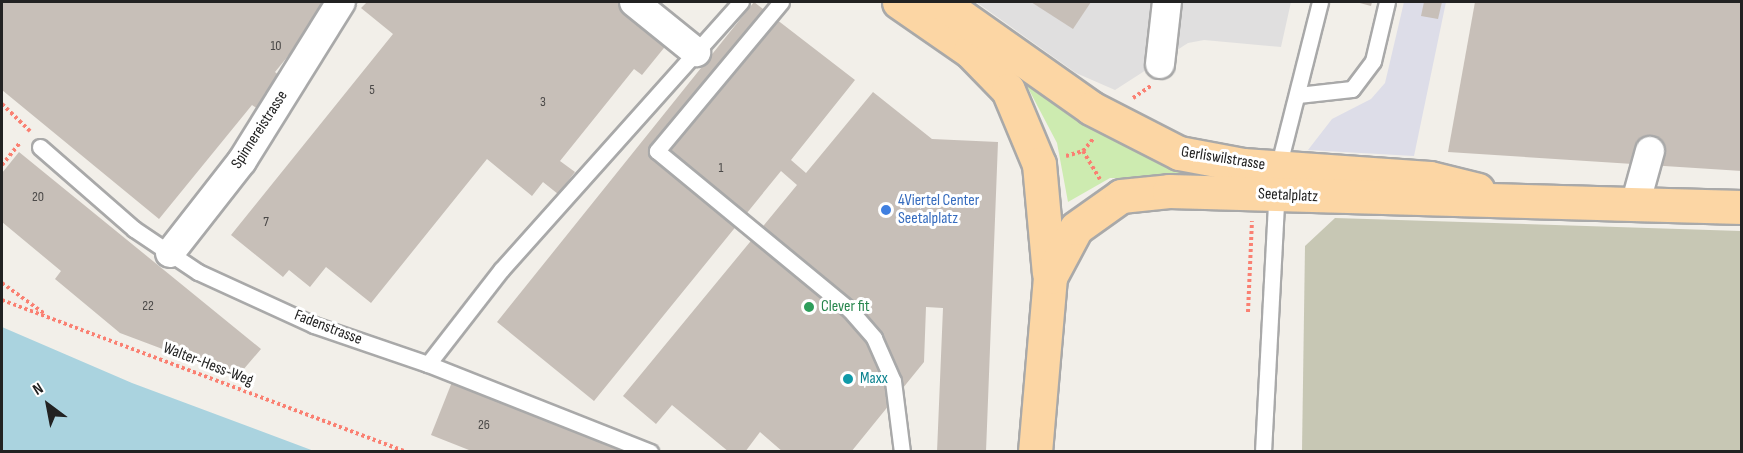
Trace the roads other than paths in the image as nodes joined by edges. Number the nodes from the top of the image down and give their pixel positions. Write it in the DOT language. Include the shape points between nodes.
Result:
graph roads {
  1 [pos="341,2"];
  2 [pos="634,2"];
  3 [pos="741,2"];
  4 [pos="781,2"];
  5 [pos="899,2"];
  6 [pos="941,2"];
  7 [pos="1167,2"];
  8 [pos="1320,2"];
  9 [pos="1387,2"];
  10 [pos="696,52"];
  11 [pos="1160,64"];
  12 [pos="1298,95"];
  13 [pos="40,147"];
  14 [pos="1650,151"];
  15 [pos="1277,182"];
  16 [pos="1635,205"];
  17 [pos="1742,207"];
  18 [pos="170,253"];
  19 [pos="1050,277"];
  20 [pos="428,364"];
  21 [pos="650,452"];
  22 [pos="902,452"];
  23 [pos="1035,452"];
  24 [pos="1263,452"];
  1 -- 18 [label="street, Spinnereistrasse" via="242,161"];
  2 -- 10 [label="street"];
  3 -- 10 [label="lane"];
  4 -- 22 [label="lane" via="657,151 850,310 874,338 893,381"];
  5 -- 19 [label="main road" via="989,67 1013,99 1035,146 1043,183"];
  6 -- 15 [label="main road, Gerliswilstrasse" via="1145,140"];
  7 -- 11 [label="street"];
  8 -- 12 [label="lane"];
  9 -- 12 [label="lane" via="1373,61 1352,89"];
  10 -- 20 [label="lane" via="501,270"];
  12 -- 15 [label="lane"];
  13 -- 18 [label="lane, Fadenstrasse" via="134,229"];
  14 -- 16 [label="street"];
  15 -- 16 [label="main road, Gerliswilstrasse" via="1430,178 1511,199"];
  15 -- 19 [label="main road, Seetalplatz" via="1121,196 1076,228"];
  15 -- 24 [label="lane"];
  16 -- 17 [label="main road"];
  18 -- 20 [label="lane, Fadenstrasse" via="314,325"];
  19 -- 23 [label="main road, Seetalplatz"];
  20 -- 21 [label="lane, Fadenstrasse"];
}
